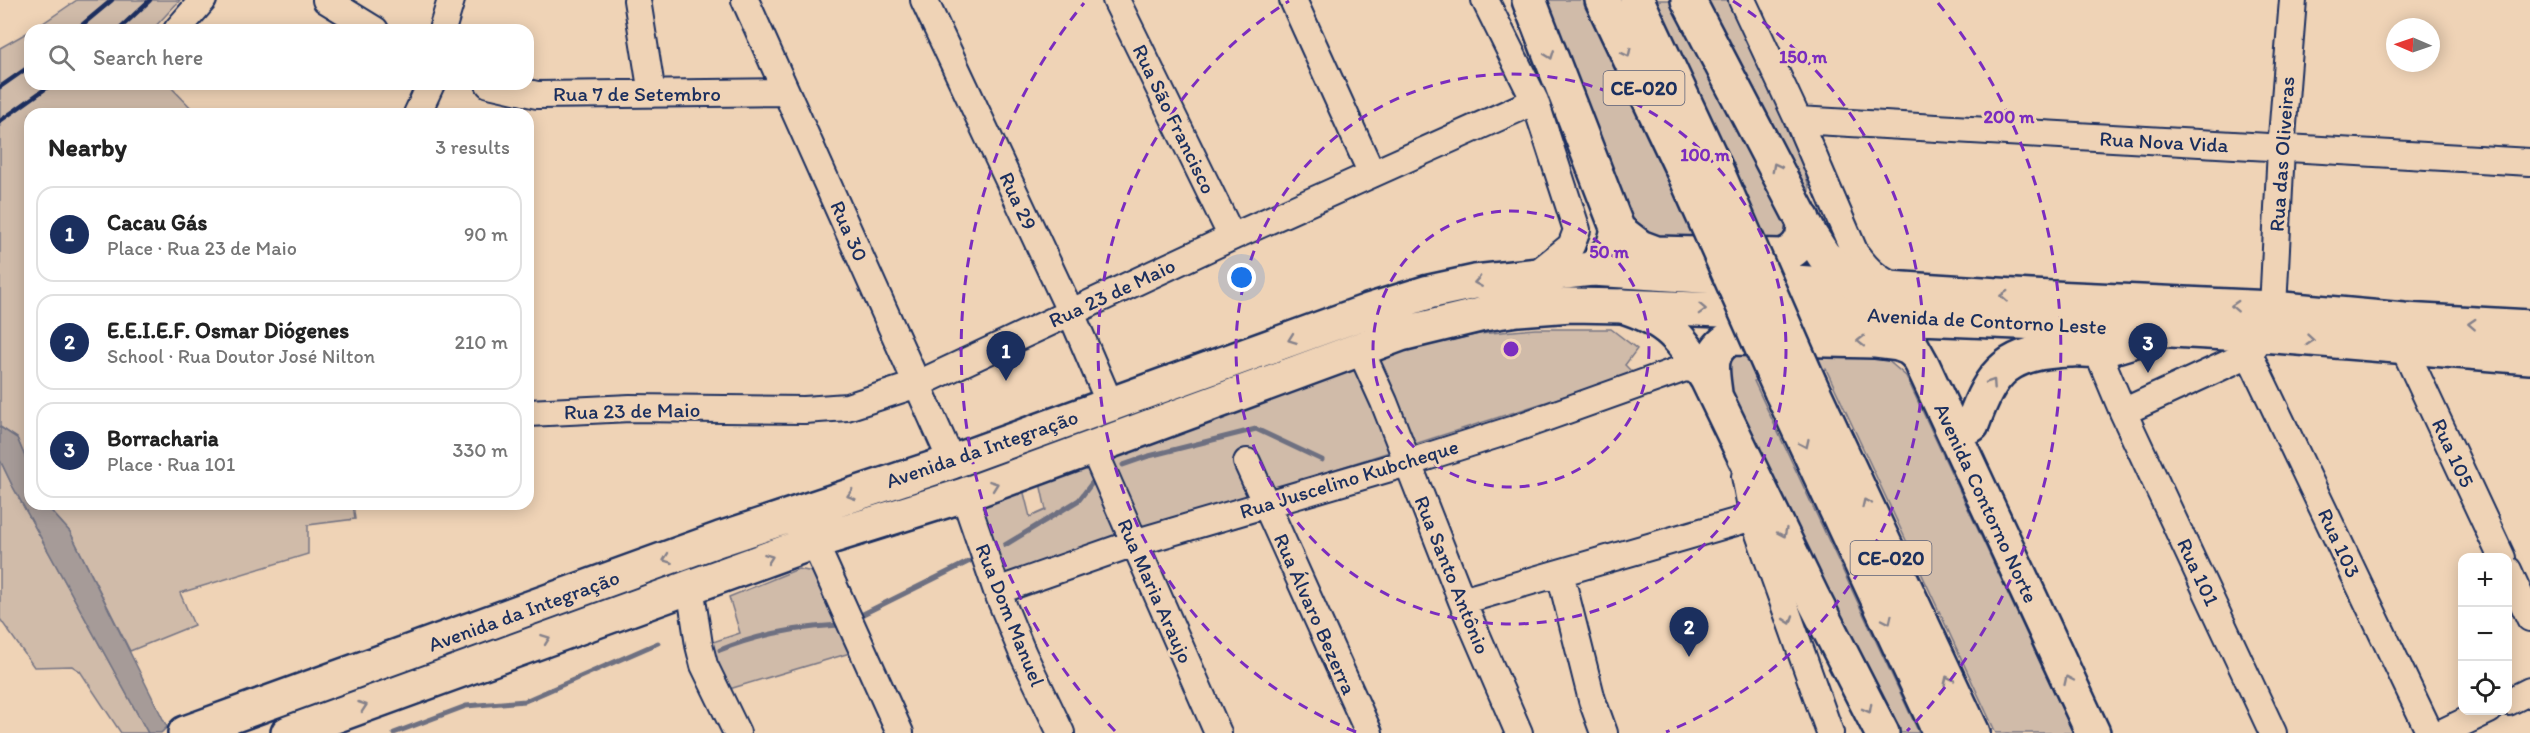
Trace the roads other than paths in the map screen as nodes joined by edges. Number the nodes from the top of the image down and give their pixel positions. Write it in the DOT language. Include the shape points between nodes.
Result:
graph roads {
  1 [pos="203,0"];
  2 [pos="326,0"];
  3 [pos="451,0"];
  4 [pos="637,0"];
  5 [pos="745,0"];
  6 [pos="924,0"];
  7 [pos="1116,0"];
  8 [pos="1293,0"];
  9 [pos="1485,0"];
  10 [pos="1529,0"];
  11 [pos="1602,0"];
  12 [pos="1637,0"];
  13 [pos="1688,0"];
  14 [pos="1742,0"];
  15 [pos="2293,0"];
  16 [pos="182,24"];
  17 [pos="365,24"];
  18 [pos="444,24"];
  19 [pos="428,90"];
  20 [pos="515,90"];
  21 [pos="786,92"];
  22 [pos="652,94"];
  23 [pos="1535,102"];
  24 [pos="420,108"];
  25 [pos="1798,120"];
  26 [pos="2281,149"];
  27 [pos="2530,162"];
  28 [pos="1701,173"];
  29 [pos="1372,174"];
  30 [pos="1803,219"];
  31 [pos="1618,230"];
  32 [pos="1232,237"];
  33 [pos="1592,269"];
  34 [pos="1536,274"];
  35 [pos="1799,282"];
  36 [pos="1861,288"];
  37 [pos="1900,303"];
  38 [pos="1623,306"];
  39 [pos="1071,313"];
  40 [pos="2530,327"];
  41 [pos="2168,331"];
  42 [pos="2262,332"];
  43 [pos="2076,341"];
  44 [pos="2404,348"];
  45 [pos="1360,349"];
  46 [pos="1916,354"];
  47 [pos="2530,357"];
  48 [pos="1708,382"];
  49 [pos="918,384"];
  50 [pos="1795,387"];
  51 [pos="1110,404"];
  52 [pos="2123,412"];
  53 [pos="534,413"];
  54 [pos="1964,430"];
  55 [pos="1739,443"];
  56 [pos="1093,448"];
  57 [pos="952,462"];
  58 [pos="1247,462"];
  59 [pos="1407,463"];
  60 [pos="964,495"];
  61 [pos="1265,504"];
  62 [pos="1753,517"];
  63 [pos="720,539"];
  64 [pos="814,542"];
  65 [pos="1134,543"];
  66 [pos="2500,553"];
  67 [pos="633,571"];
  68 [pos="730,573"];
  69 [pos="1560,573"];
  70 [pos="2512,579"];
  71 [pos="690,586"];
  72 [pos="997,591"];
  73 [pos="1462,601"];
  74 [pos="643,604"];
  75 [pos="2530,618"];
  76 [pos="2530,691"];
  77 [pos="2512,700"];
  78 [pos="2479,715"];
  79 [pos="185,733"];
  80 [pos="288,733"];
  81 [pos="737,733"];
  82 [pos="900,733"];
  83 [pos="1061,733"];
  84 [pos="1218,733"];
  85 [pos="1368,733"];
  86 [pos="1519,733"];
  87 [pos="1604,733"];
  88 [pos="1830,733"];
  89 [pos="1882,733"];
  90 [pos="1940,733"];
  91 [pos="1973,733"];
  92 [pos="2093,733"];
  93 [pos="2117,733"];
  94 [pos="2273,733"];
  95 [pos="2430,733"];
  96 [pos="2441,733"];
  1 -- 16 [label="street"];
  2 -- 17 [label="street"];
  3 -- 18 [label="street"];
  4 -- 22 [label="street"];
  5 -- 21 [label="street, Rua 30"];
  6 -- 39 [label="street, Rua 29"];
  7 -- 32 [label="street, Rua São Francisco"];
  8 -- 29 [label="street"];
  9 -- 23 [label="street"];
  10 -- 31 [label="main road, one-way"];
  11 -- 28 [label="main road, CE-020, one-way"];
  12 -- 28 [label="main road, CE-020"];
  30 -- 13 [label="main road, Avenida Contorno Norte, one-way"];
  14 -- 25 [label="street"];
  15 -- 26 [label="street, Rua das Oliveiras"];
  19 -- 24 [label="street"];
  20 -- 22 [label="street, Rua 7 de Setembro" via="537,95"];
  21 -- 22 [label="street, Rua 7 de Setembro"];
  21 -- 49 [label="street, Rua 30"];
  23 -- 29 [label="street, Rua 23 de Maio"];
  23 -- 34 [label="street" via="1577,231 1571,246"];
  25 -- 26 [label="street, Rua Nova Vida"];
  25 -- 37 [label="street" via="1855,253"];
  26 -- 27 [label="street, Rua Nova Vida"];
  26 -- 42 [label="street, Rua das Oliveiras"];
  28 -- 50 [label="main road, CE-020, bridge"];
  29 -- 32 [label="street, Rua 23 de Maio"];
  30 -- 31 [label="main road" via="1800,242 1782,256 1656,253 1640,247"];
  30 -- 36 [label="main road, Avenida Contorno Norte" via="1824,256"];
  31 -- 33 [label="main road" via="1613,247"];
  32 -- 39 [label="street, Rua 23 de Maio"];
  33 -- 34 [label="main road, Avenida da Integração"];
  33 -- 35 [label="main road, Avenida da Integração"];
  34 -- 51 [label="main road, Avenida da Integração, one-way" via="1429,292"];
  35 -- 36 [label="main road, Avenida de Contorno Leste"];
  36 -- 37 [label="main road, Avenida Contorno Norte"];
  38 -- 37 [label="main road, Avenida de Contorno Leste, one-way"];
  42 -- 37 [label="main road, Avenida de Contorno Leste, one-way"];
  37 -- 43 [label="main road, Avenida de Contorno Leste"];
  37 -- 46 [label="main road, Avenida Contorno Norte"];
  38 -- 45 [label="main road, Avenida da Integração" via="1571,305 1484,314 1401,334"];
  38 -- 48 [label="main road" via="1662,322 1675,334"];
  39 -- 49 [label="street, Rua 23 de Maio"];
  39 -- 51 [label="street, Rua 29"];
  40 -- 42 [label="main road, Avenida de Contorno Leste, one-way" via="2404,320"];
  41 -- 42 [label="main road, Avenida de Contorno Leste"];
  41 -- 43 [label="main road, Avenida de Contorno Leste"];
  41 -- 43 [label="main road"];
  42 -- 44 [label="main road, Avenida de Contorno Leste, one-way"];
  42 -- 52 [label="street"];
  42 -- 95 [label="street, Rua 103"];
  43 -- 52 [label="street, Rua 101"];
  54 -- 43 [label="main road, one-way" via="1991,382 2006,365 2052,337"];
  44 -- 47 [label="main road, Avenida de Contorno Leste"];
  44 -- 66 [label="street, Rua 105"];
  45 -- 56 [label="main road, Avenida da Integração"];
  45 -- 59 [label="street, Rua Santo Antônio"];
  46 -- 48 [label="main road, one-way" via="1898,344 1874,341 1731,338 1716,350"];
  46 -- 54 [label="main road, Avenida Contorno Norte"];
  48 -- 55 [label="main road"];
  48 -- 59 [label="street, Rua Juscelino Kubcheque" via="1685,368"];
  49 -- 53 [label="street, Rua 23 de Maio" via="839,408 630,408"];
  49 -- 57 [label="street, Rua 30"];
  50 -- 90 [label="main road, CE-020, one-way"];
  91 -- 50 [label="main road, CE-020, one-way"];
  51 -- 57 [label="main road, Avenida da Integração"];
  52 -- 94 [label="street, Rua 101"];
  92 -- 54 [label="main road, Avenida Contorno Norte, one-way"];
  54 -- 93 [label="main road"];
  55 -- 62 [label="street"];
  55 -- 89 [label="main road, one-way"];
  60 -- 56 [label="main road, Avenida da Integração, one-way"];
  56 -- 65 [label="street, Rua Maria Araujo"];
  57 -- 63 [label="main road, Avenida da Integração, one-way"];
  58 -- 61 [label="street, Rua Álvaro Bezerra"];
  59 -- 61 [label="street, Rua Juscelino Kubcheque"];
  59 -- 73 [label="street, Rua Santo Antônio"];
  60 -- 64 [label="main road, Avenida da Integração"];
  60 -- 72 [label="street, Rua Dom Manuel"];
  61 -- 65 [label="street, Rua Juscelino Kubcheque"];
  61 -- 85 [label="street, Rua Álvaro Bezerra"];
  62 -- 69 [label="street"];
  62 -- 88 [label="street, one-way"];
  63 -- 67 [label="main road, Avenida da Integração, one-way"];
  63 -- 68 [label="main road"];
  68 -- 64 [label="main road, Avenida da Integração, one-way"];
  64 -- 82 [label="street"];
  65 -- 72 [label="street, Rua Juscelino Kubcheque"];
  65 -- 84 [label="street, Rua Maria Araujo"];
  67 -- 74 [label="main road"];
  67 -- 79 [label="main road, Avenida da Integração"];
  68 -- 71 [label="main road, Avenida da Integração"];
  69 -- 73 [label="street"];
  69 -- 87 [label="street"];
  70 -- 75 [label="street"];
  71 -- 74 [label="main road, Avenida da Integração"];
  71 -- 81 [label="street" via="704,665"];
  72 -- 83 [label="street, Rua Dom Manuel"];
  73 -- 86 [label="street, Rua Santo Antônio"];
  80 -- 74 [label="main road, Avenida da Integração, one-way"];
  76 -- 77 [label="street"];
  78 -- 96 [label="street"];
}
